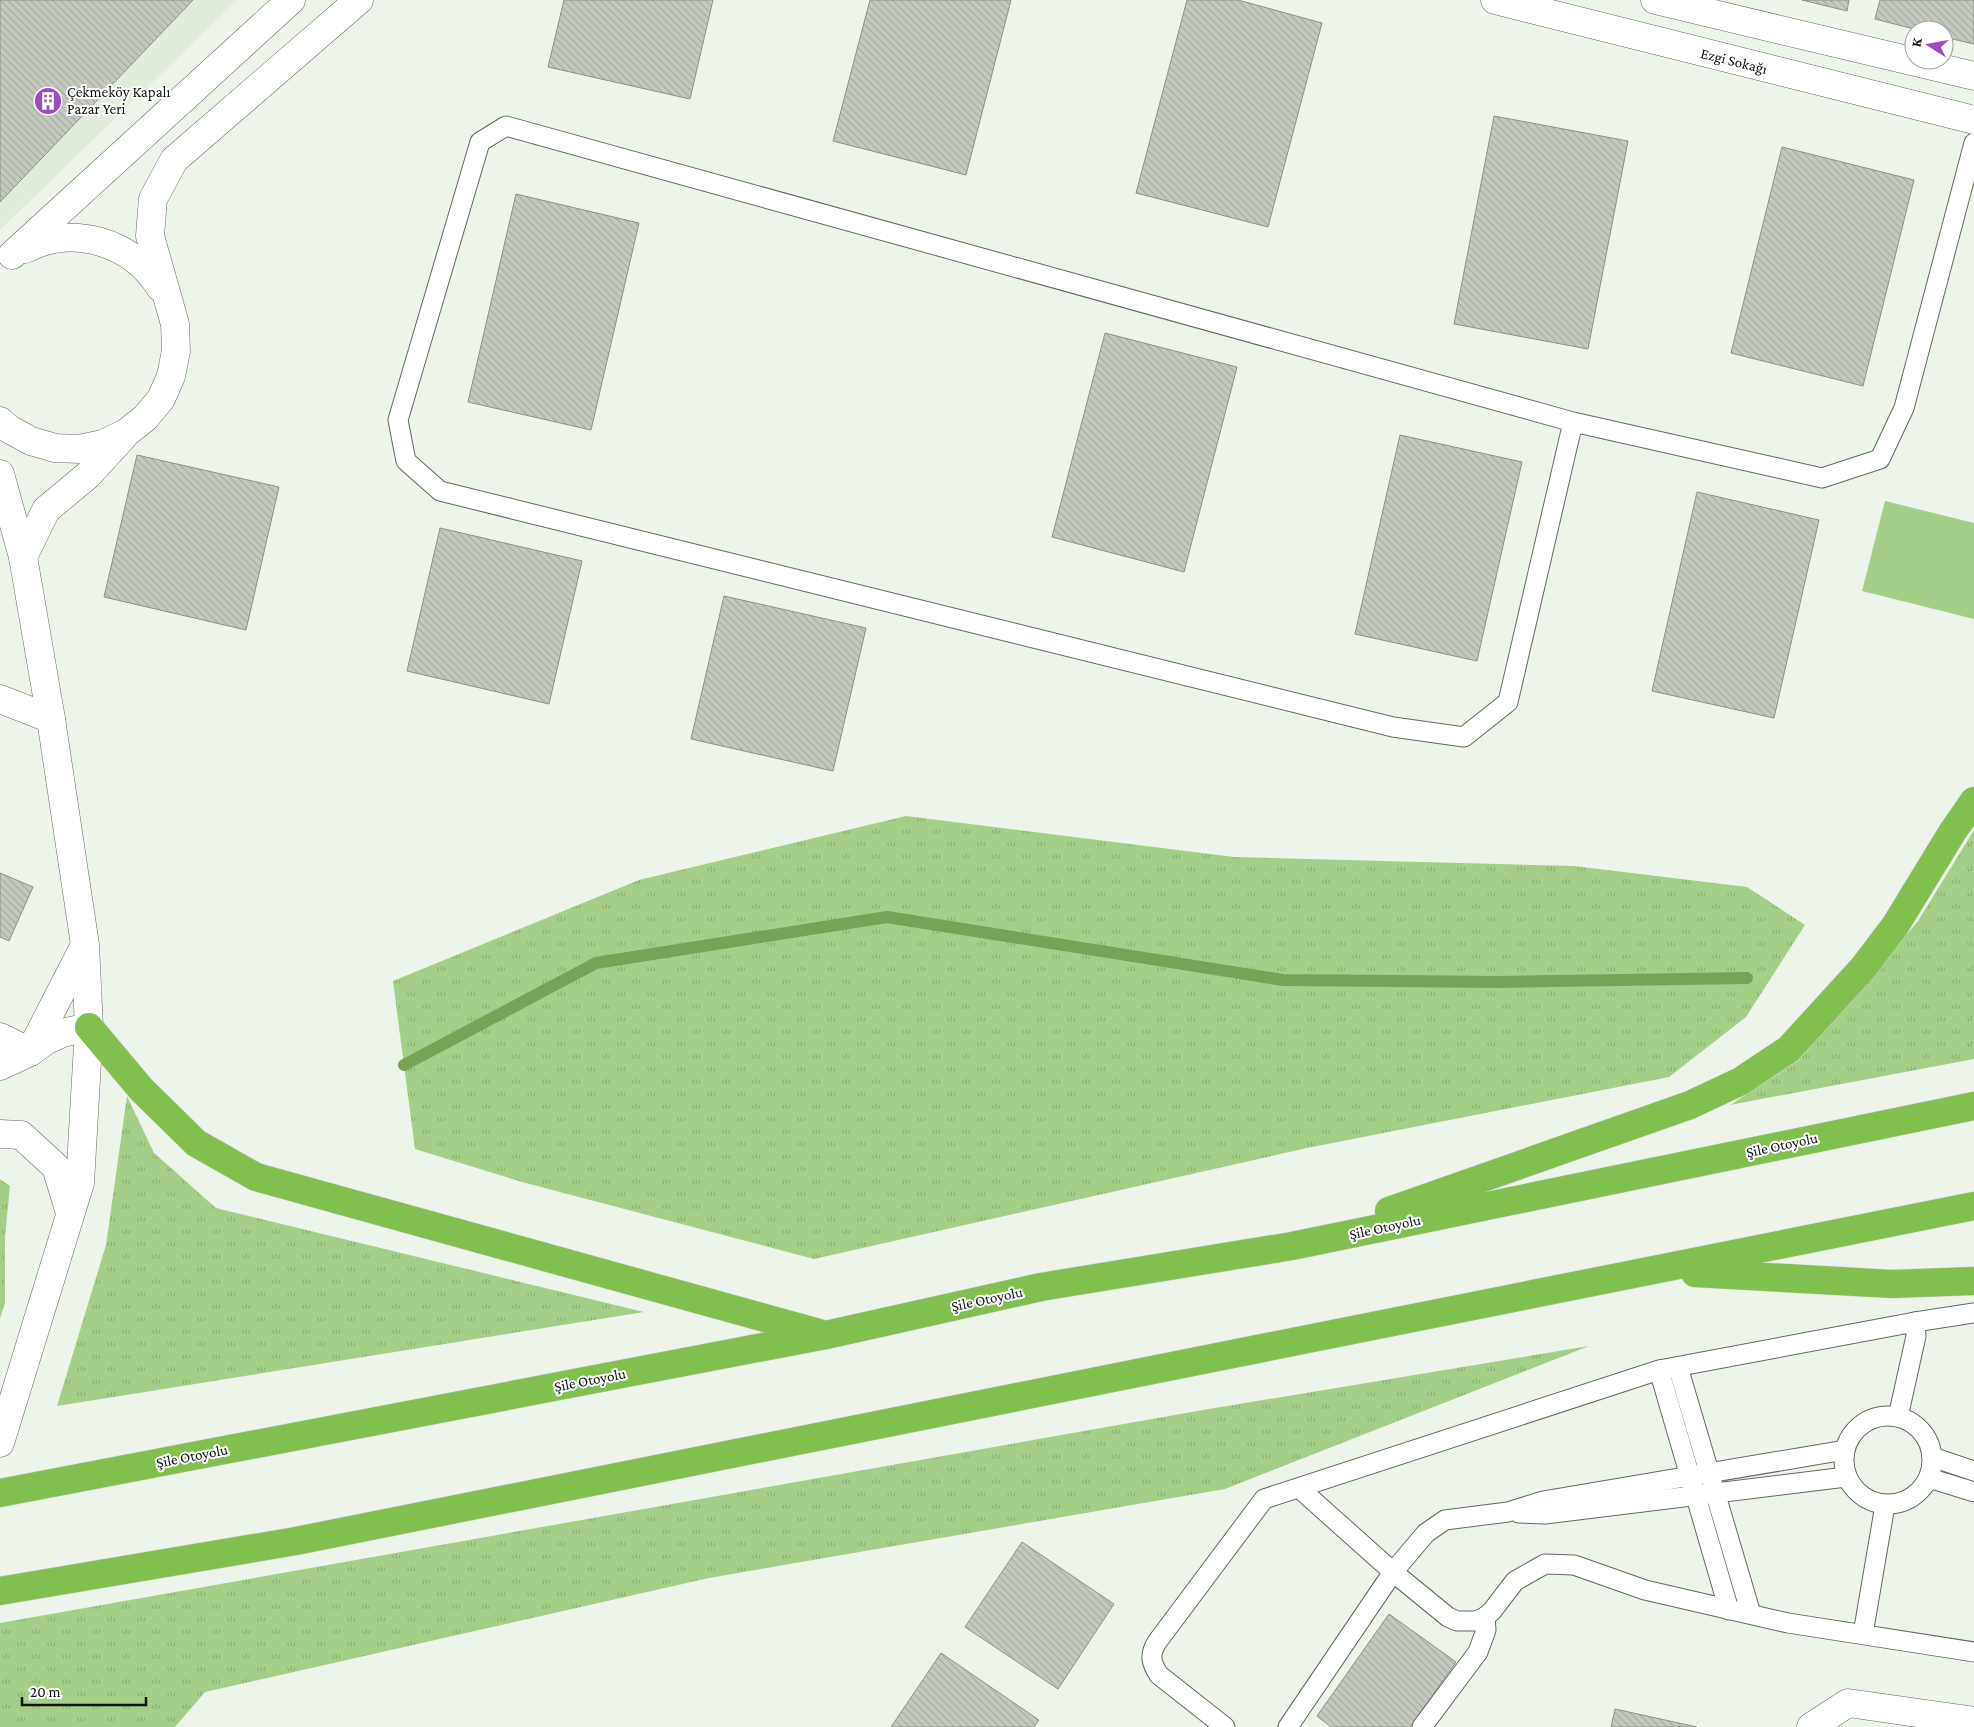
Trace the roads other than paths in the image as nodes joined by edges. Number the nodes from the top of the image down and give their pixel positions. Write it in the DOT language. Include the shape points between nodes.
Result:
graph roads {
  1 [pos="291,0"];
  2 [pos="359,0"];
  3 [pos="1495,0"];
  4 [pos="1655,0"];
  5 [pos="1974,76"];
  6 [pos="1974,120"];
  7 [pos="1974,143"];
  8 [pos="6,261"];
  9 [pos="167,299"];
  10 [pos="0,421"];
  11 [pos="1573,422"];
  12 [pos="126,433"];
  13 [pos="0,474"];
  14 [pos="23,557"];
  15 [pos="0,699"];
  16 [pos="51,719"];
  17 [pos="1974,801"];
  18 [pos="85,945"];
  19 [pos="90,1028"];
  20 [pos="0,1037"];
  21 [pos="30,1052"];
  22 [pos="0,1066"];
  23 [pos="1974,1106"];
  24 [pos="0,1134"];
  25 [pos="1974,1206"];
  26 [pos="70,1213"];
  27 [pos="1292,1246"];
  28 [pos="1656,1271"];
  29 [pos="1974,1282"];
  30 [pos="1974,1313"];
  31 [pos="1915,1322"];
  32 [pos="826,1335"];
  33 [pos="1678,1366"];
  34 [pos="1659,1370"];
  35 [pos="1898,1417"];
  36 [pos="0,1443"];
  37 [pos="1845,1450"];
  38 [pos="1932,1457"];
  39 [pos="1974,1470"];
  40 [pos="1709,1472"];
  41 [pos="1690,1476"];
  42 [pos="1846,1477"];
  43 [pos="1929,1478"];
  44 [pos="1299,1488"];
  45 [pos="1974,1492"];
  46 [pos="0,1493"];
  47 [pos="1715,1493"];
  48 [pos="1696,1496"];
  49 [pos="1885,1505"];
  50 [pos="1508,1512"];
  51 [pos="1393,1572"];
  52 [pos="0,1591"];
  53 [pos="1729,1610"];
  54 [pos="1751,1614"];
  55 [pos="1485,1617"];
  56 [pos="1863,1634"];
  57 [pos="1974,1652"];
  58 [pos="1974,1721"];
  59 [pos="1225,1727"];
  60 [pos="1288,1727"];
  61 [pos="1422,1727"];
  62 [pos="1811,1727"];
  1 -- 8 [label="street"];
  2 -- 9 [label="street" via="174,160 153,199 150,236"];
  3 -- 6 [label="street, Ezgi Sokağı"];
  4 -- 5 [label="street"];
  7 -- 11 [label="lane" via="1904,408 1880,459 1822,478"];
  8 -- 9 [label="street" via="35,244 61,237 87,238 112,245 135,258"];
  9 -- 12 [label="street" via="175,324 176,351 171,376 161,399"];
  10 -- 12 [label="street" via="31,441 55,448 79,449 103,444"];
  11 -- 11 [label="lane" via="1508,702 1464,736 1393,727 440,491 406,461 398,420 480,142 506,126"];
  12 -- 14 [label="street" via="88,475 46,510"];
  13 -- 14 [label="street"];
  14 -- 16 [label="street"];
  15 -- 16 [label="street"];
  16 -- 18 [label="street"];
  17 -- 27 [label="highway" via="1895,926 1863,968 1789,1049 1741,1081 1690,1105"];
  18 -- 19 [label="street"];
  18 -- 21 [label="street"];
  19 -- 21 [label="street" via="62,1033"];
  19 -- 26 [label="street" via="80,1183"];
  19 -- 32 [label="highway" via="140,1090 196,1143 256,1177"];
  20 -- 21 [label="street"];
  21 -- 22 [label="street"];
  23 -- 27 [label="highway, Şile Otoyolu"];
  24 -- 26 [label="street" via="21,1135 56,1167"];
  25 -- 28 [label="highway"];
  26 -- 36 [label="street"];
  27 -- 32 [label="highway, Şile Otoyolu" via="1041,1287"];
  28 -- 29 [label="highway" via="1892,1284"];
  28 -- 52 [label="highway" via="306,1539"];
  30 -- 31 [label="lane"];
  31 -- 33 [label="lane"];
  31 -- 35 [label="lane" via="1916,1336"];
  32 -- 46 [label="highway, Şile Otoyolu"];
  33 -- 34 [label="lane"];
  33 -- 40 [label="lane"];
  34 -- 41 [label="lane"];
  34 -- 44 [label="lane"];
  35 -- 37 [label="lane" via="1884,1416 1859,1426"];
  35 -- 38 [label="lane" via="1911,1422 1922,1432"];
  37 -- 40 [label="lane"];
  37 -- 42 [label="lane"];
  38 -- 39 [label="lane"];
  38 -- 43 [label="lane"];
  40 -- 41 [label="lane"];
  40 -- 47 [label="lane"];
  41 -- 48 [label="lane"];
  41 -- 50 [label="lane" via="1543,1501"];
  42 -- 47 [label="lane"];
  42 -- 49 [label="lane" via="1862,1497"];
  43 -- 45 [label="lane"];
  43 -- 49 [label="lane" via="1924,1488 1906,1501"];
  44 -- 51 [label="lane"];
  44 -- 59 [label="lane" via="1264,1499 1152,1650 1153,1667 1159,1675"];
  47 -- 48 [label="lane"];
  47 -- 54 [label="lane"];
  48 -- 50 [label="lane" via="1545,1514"];
  48 -- 53 [label="lane"];
  49 -- 56 [label="lane"];
  50 -- 51 [label="lane" via="1445,1520 1426,1533"];
  51 -- 55 [label="lane" via="1452,1619 1468,1622"];
  51 -- 60 [label="lane"];
  53 -- 54 [label="lane"];
  53 -- 55 [label="lane" via="1645,1590 1574,1565 1545,1564 1515,1581"];
  54 -- 56 [label="lane"];
  55 -- 61 [label="lane" via="1486,1630 1478,1652"];
  56 -- 57 [label="lane"];
  58 -- 62 [label="street" via="1848,1703"];
}
